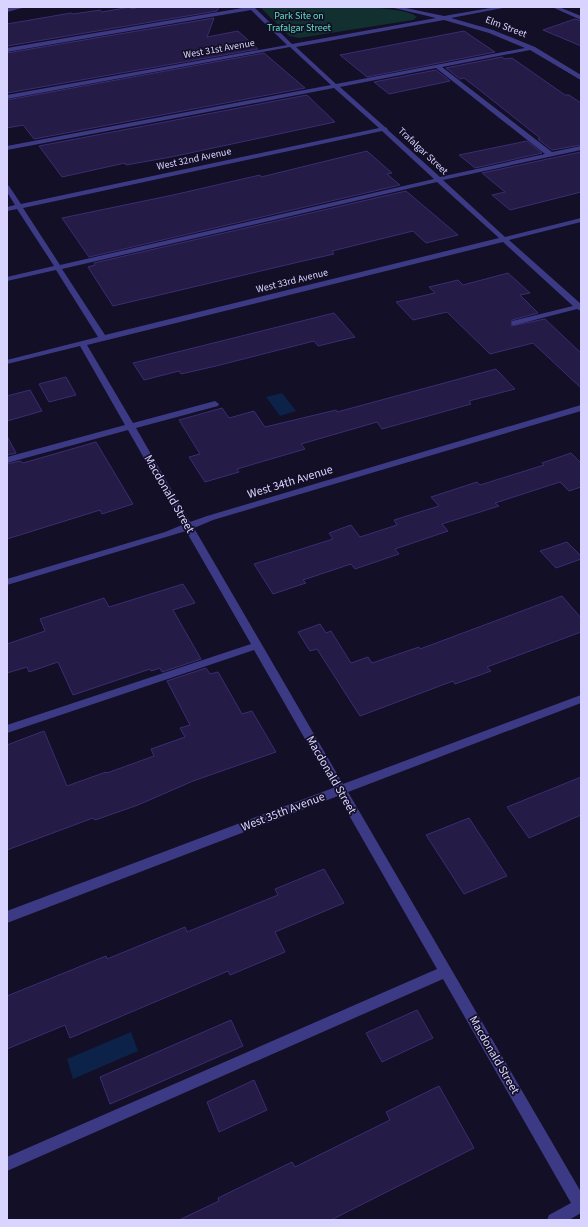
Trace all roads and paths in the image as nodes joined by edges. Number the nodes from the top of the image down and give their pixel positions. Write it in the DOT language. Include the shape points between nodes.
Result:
graph roads {
  1 [pos="23,7"];
  2 [pos="393,7"];
  3 [pos="505,7"];
  4 [pos="555,7"];
  5 [pos="251,8"];
  6 [pos="7,10"];
  7 [pos="444,18"];
  8 [pos="581,18"];
  9 [pos="291,45"];
  10 [pos="533,48"];
  11 [pos="7,50"];
  12 [pos="437,66"];
  13 [pos="581,78"];
  14 [pos="336,85"];
  15 [pos="7,97"];
  16 [pos="385,129"];
  17 [pos="7,148"];
  18 [pos="581,148"];
  19 [pos="550,154"];
  20 [pos="439,179"];
  21 [pos="7,187"];
  22 [pos="19,207"];
  23 [pos="7,209"];
  24 [pos="581,220"];
  25 [pos="504,239"];
  26 [pos="57,268"];
  27 [pos="7,279"];
  28 [pos="580,307"];
  29 [pos="515,323"];
  30 [pos="103,338"];
  31 [pos="82,343"];
  32 [pos="7,362"];
  33 [pos="215,404"];
  34 [pos="581,408"];
  35 [pos="130,427"];
  36 [pos="7,460"];
  37 [pos="188,527"];
  38 [pos="7,582"];
  39 [pos="256,646"];
  40 [pos="581,699"];
  41 [pos="7,729"];
  42 [pos="340,790"];
  43 [pos="7,917"];
  44 [pos="446,972"];
  45 [pos="7,1164"];
  46 [pos="581,1206"];
  47 [pos="554,1220"];
  1 -- 6 [label="street"];
  2 -- 7 [label="street, Elm Street"];
  3 -- 7 [label="street, West 31st Avenue"];
  4 -- 8 [label="street"];
  5 -- 9 [label="street, Trafalgar Street"];
  5 -- 11 [label="street"];
  7 -- 9 [label="street, West 31st Avenue"];
  7 -- 10 [label="street, Elm Street" via="489,29"];
  9 -- 14 [label="street, Trafalgar Street"];
  9 -- 15 [label="street, West 31st Avenue"];
  10 -- 12 [label="street"];
  10 -- 13 [label="street, Elm Street"];
  12 -- 14 [label="street"];
  12 -- 19 [label="street"];
  14 -- 16 [label="street, Trafalgar Street"];
  14 -- 17 [label="street"];
  16 -- 20 [label="street, Trafalgar Street"];
  16 -- 22 [label="street, West 32nd Avenue"];
  18 -- 19 [label="street"];
  19 -- 20 [label="street"];
  20 -- 25 [label="street, Trafalgar Street"];
  20 -- 26 [label="street"];
  21 -- 22 [label="street"];
  22 -- 23 [label="street, West 32nd Avenue"];
  22 -- 26 [label="street"];
  24 -- 25 [label="street, West 33rd Avenue"];
  25 -- 28 [label="street, Trafalgar Street"];
  25 -- 30 [label="street, West 33rd Avenue"];
  26 -- 27 [label="street"];
  26 -- 30 [label="street"];
  28 -- 29 [label="street"];
  30 -- 31 [label="street, West 33rd Avenue"];
  31 -- 32 [label="street, West 33rd Avenue"];
  31 -- 35 [label="street, Macdonald Street"];
  33 -- 35 [label="street"];
  34 -- 37 [label="street, West 34th Avenue" via="210,518"];
  35 -- 36 [label="street"];
  35 -- 37 [label="street, Macdonald Street"];
  37 -- 38 [label="street, West 34th Avenue"];
  37 -- 39 [label="street, Macdonald Street"];
  39 -- 41 [label="street"];
  39 -- 42 [label="street, Macdonald Street"];
  40 -- 42 [label="street, West 35th Avenue"];
  42 -- 43 [label="street, West 35th Avenue"];
  42 -- 44 [label="street, Macdonald Street"];
  44 -- 45 [label="street"];
  44 -- 46 [label="street, Macdonald Street"];
  46 -- 47 [label="street"];
}
